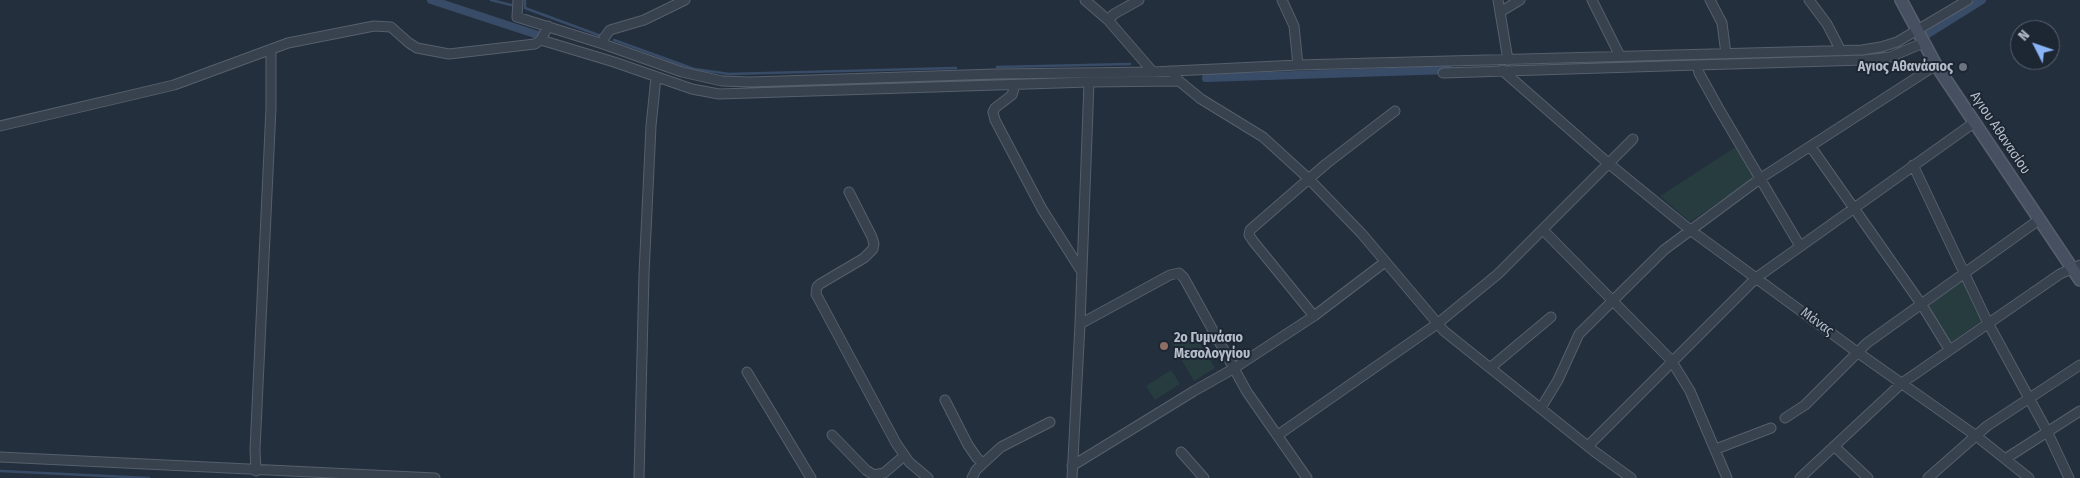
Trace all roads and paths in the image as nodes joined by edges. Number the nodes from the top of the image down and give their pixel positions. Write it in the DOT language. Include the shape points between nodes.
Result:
graph roads {
  1 [pos="518,0"];
  2 [pos="685,0"];
  3 [pos="1085,0"];
  4 [pos="1138,0"];
  5 [pos="1282,0"];
  6 [pos="1498,0"];
  7 [pos="1520,0"];
  8 [pos="1592,0"];
  9 [pos="1710,0"];
  10 [pos="1809,0"];
  11 [pos="1901,0"];
  12 [pos="1968,0"];
  13 [pos="1500,12"];
  14 [pos="1108,20"];
  15 [pos="548,26"];
  16 [pos="1917,31"];
  17 [pos="541,40"];
  18 [pos="1923,43"];
  19 [pos="603,44"];
  20 [pos="270,49"];
  21 [pos="1841,51"];
  22 [pos="1726,54"];
  23 [pos="1620,56"];
  24 [pos="1508,60"];
  25 [pos="1298,65"];
  26 [pos="1697,65"];
  27 [pos="1936,65"];
  28 [pos="1502,70"];
  29 [pos="1171,71"];
  30 [pos="1153,72"];
  31 [pos="1444,72"];
  32 [pos="656,77"];
  33 [pos="1178,81"];
  34 [pos="1089,82"];
  35 [pos="1014,85"];
  36 [pos="1395,111"];
  37 [pos="1975,122"];
  38 [pos="0,126"];
  39 [pos="1633,139"];
  40 [pos="1811,147"];
  41 [pos="1608,163"];
  42 [pos="1913,165"];
  43 [pos="1761,178"];
  44 [pos="1309,179"];
  45 [pos="849,192"];
  46 [pos="1855,207"];
  47 [pos="2040,219"];
  48 [pos="1689,229"];
  49 [pos="1543,230"];
  50 [pos="1800,246"];
  51 [pos="1385,262"];
  52 [pos="2076,267"];
  53 [pos="1082,272"];
  54 [pos="1964,274"];
  55 [pos="1756,278"];
  56 [pos="2080,280"];
  57 [pos="1612,301"];
  58 [pos="1922,305"];
  59 [pos="1314,316"];
  60 [pos="1552,317"];
  61 [pos="1988,323"];
  62 [pos="1080,324"];
  63 [pos="1437,324"];
  64 [pos="1950,349"];
  65 [pos="1857,352"];
  66 [pos="1671,360"];
  67 [pos="2080,365"];
  68 [pos="1490,368"];
  69 [pos="1234,369"];
  70 [pos="746,372"];
  71 [pos="1902,383"];
  72 [pos="2028,398"];
  73 [pos="945,400"];
  74 [pos="1541,408"];
  75 [pos="2080,411"];
  76 [pos="1785,418"];
  77 [pos="1050,422"];
  78 [pos="1771,428"];
  79 [pos="2047,431"];
  80 [pos="832,435"];
  81 [pos="1278,435"];
  82 [pos="1975,435"];
  83 [pos="1588,446"];
  84 [pos="1834,446"];
  85 [pos="1716,450"];
  86 [pos="1181,452"];
  87 [pos="904,456"];
  88 [pos="0,458"];
  89 [pos="2005,459"];
  90 [pos="983,463"];
  91 [pos="1072,466"];
  92 [pos="256,471"];
  93 [pos="435,478"];
  94 [pos="639,478"];
  95 [pos="811,478"];
  96 [pos="928,478"];
  97 [pos="972,478"];
  98 [pos="1072,478"];
  99 [pos="1204,478"];
  100 [pos="1307,478"];
  101 [pos="1631,478"];
  102 [pos="1727,478"];
  103 [pos="1800,478"];
  104 [pos="1868,478"];
  105 [pos="1928,478"];
  106 [pos="2029,478"];
  107 [pos="2069,478"];
  1 -- 15 [label="street" via="517,17"];
  2 -- 19 [label="street" via="644,20 610,30"];
  3 -- 14 [label="street"];
  4 -- 14 [label="street"];
  5 -- 25 [label="street" via="1294,26"];
  6 -- 13 [label="street"];
  7 -- 13 [label="street"];
  8 -- 23 [label="street"];
  9 -- 22 [label="street" via="1723,26"];
  10 -- 21 [label="street"];
  11 -- 16 [label="main road, Αγιου Αθανασίου"];
  12 -- 16 [label="street"];
  13 -- 24 [label="street"];
  14 -- 30 [label="street"];
  15 -- 17 [label="street"];
  15 -- 19 [label="street"];
  16 -- 18 [label="main road, Αγιου Αθανασίου"];
  16 -- 21 [label="street" via="1881,47"];
  17 -- 20 [label="street" via="532,45 449,54 418,48 391,27 378,25 307,38"];
  17 -- 32 [label="street"];
  18 -- 26 [label="street" via="1890,56 1864,60"];
  18 -- 27 [label="main road, Αγιου Αθανασίου"];
  19 -- 30 [label="street" via="696,76 737,82"];
  20 -- 38 [label="street" via="174,85"];
  20 -- 92 [label="street" via="271,108"];
  21 -- 22 [label="street"];
  22 -- 23 [label="street"];
  23 -- 24 [label="street"];
  24 -- 25 [label="street"];
  25 -- 29 [label="street"];
  26 -- 28 [label="street"];
  26 -- 43 [label="street"];
  27 -- 37 [label="main road, Αγιου Αθανασίου"];
  27 -- 40 [label="street"];
  28 -- 31 [label="street"];
  28 -- 41 [label="street, Μάνας"];
  29 -- 30 [label="street"];
  29 -- 33 [label="street"];
  32 -- 35 [label="street" via="700,91 732,94"];
  32 -- 94 [label="street" via="644,274"];
  33 -- 34 [label="street"];
  33 -- 44 [label="street" via="1263,137"];
  34 -- 35 [label="street"];
  34 -- 53 [label="street"];
  35 -- 53 [label="street" via="1012,95 995,108 994,120 1042,209"];
  36 -- 44 [label="street"];
  37 -- 42 [label="street"];
  37 -- 47 [label="main road, Αγιου Αθανασίου"];
  39 -- 41 [label="street"];
  40 -- 43 [label="street"];
  40 -- 46 [label="street"];
  41 -- 48 [label="street, Μάνας"];
  41 -- 49 [label="street"];
  42 -- 46 [label="street"];
  42 -- 54 [label="street"];
  43 -- 48 [label="street"];
  43 -- 50 [label="street"];
  44 -- 51 [label="street"];
  44 -- 59 [label="street" via="1249,232 1258,248"];
  45 -- 87 [label="street" via="872,237 873,249 864,258 820,284 816,294"];
  46 -- 50 [label="street"];
  46 -- 58 [label="street"];
  47 -- 52 [label="main road, Αγιου Αθανασίου"];
  47 -- 54 [label="street"];
  48 -- 55 [label="street, Μάνας"];
  48 -- 57 [label="street"];
  49 -- 57 [label="street"];
  49 -- 63 [label="street" via="1507,266"];
  50 -- 55 [label="street"];
  51 -- 59 [label="street"];
  51 -- 63 [label="street"];
  52 -- 56 [label="main road, Αγιου Αθανασίου"];
  52 -- 61 [label="street"];
  53 -- 62 [label="street"];
  54 -- 58 [label="street"];
  54 -- 61 [label="street"];
  55 -- 65 [label="street, Μάνας"];
  55 -- 66 [label="street"];
  57 -- 66 [label="street"];
  57 -- 74 [label="street" via="1579,334"];
  58 -- 64 [label="street"];
  58 -- 65 [label="street"];
  59 -- 69 [label="street"];
  60 -- 68 [label="street"];
  61 -- 64 [label="street"];
  61 -- 72 [label="street"];
  62 -- 69 [label="street" via="1178,273 1184,278"];
  62 -- 91 [label="street"];
  63 -- 68 [label="street"];
  63 -- 81 [label="street"];
  64 -- 71 [label="street"];
  65 -- 71 [label="street, Μάνας"];
  65 -- 76 [label="street" via="1805,405"];
  66 -- 83 [label="street"];
  66 -- 85 [label="street" via="1690,390"];
  67 -- 72 [label="street"];
  68 -- 74 [label="street"];
  69 -- 81 [label="street"];
  69 -- 91 [label="street"];
  70 -- 95 [label="street"];
  71 -- 82 [label="street, Μάνας"];
  71 -- 84 [label="street"];
  72 -- 79 [label="street"];
  72 -- 82 [label="street"];
  73 -- 90 [label="street" via="968,445"];
  74 -- 83 [label="street"];
  75 -- 79 [label="street"];
  77 -- 90 [label="street" via="1005,444"];
  78 -- 85 [label="street"];
  79 -- 89 [label="street"];
  79 -- 107 [label="street"];
  80 -- 87 [label="street" via="874,475 884,473"];
  81 -- 100 [label="street"];
  82 -- 89 [label="street, Μάνας"];
  82 -- 105 [label="street"];
  83 -- 101 [label="street"];
  84 -- 103 [label="street"];
  84 -- 104 [label="street"];
  85 -- 102 [label="street"];
  86 -- 99 [label="street"];
  87 -- 96 [label="street"];
  88 -- 92 [label="street"];
  89 -- 106 [label="street, Μάνας"];
  90 -- 97 [label="street"];
  91 -- 98 [label="street"];
  92 -- 93 [label="street"];
}
